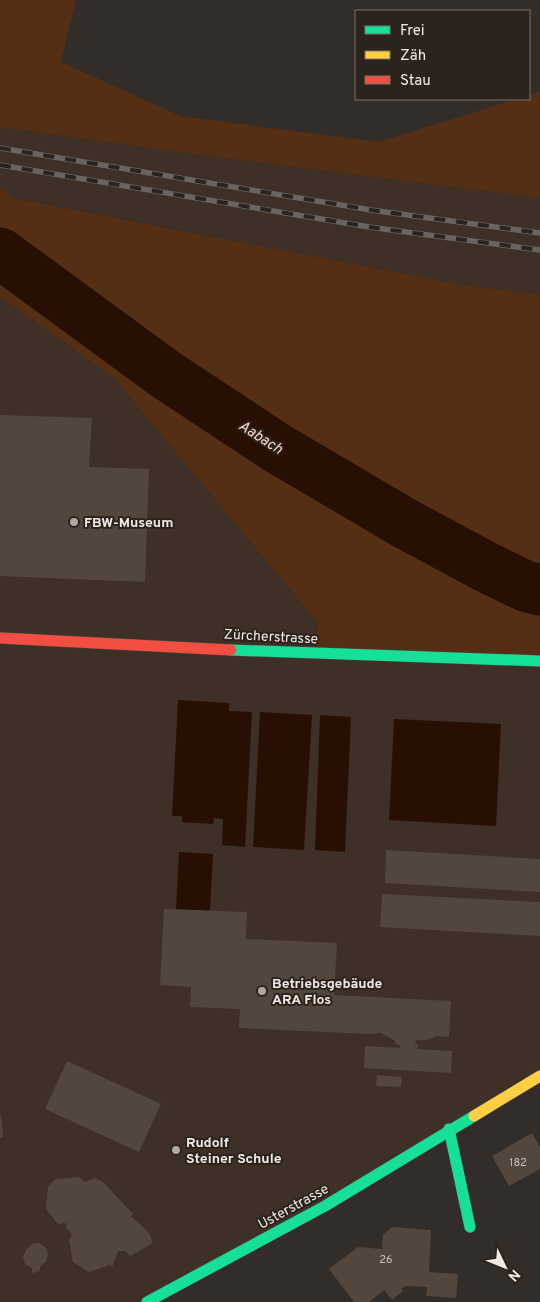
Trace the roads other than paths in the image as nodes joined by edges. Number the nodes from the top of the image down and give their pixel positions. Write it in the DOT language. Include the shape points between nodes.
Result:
graph roads {
  1 [pos="0,638"];
  2 [pos="540,661"];
  3 [pos="540,1076"];
  4 [pos="449,1129"];
  5 [pos="470,1227"];
  6 [pos="147,1302"];
  1 -- 2 [label="main road, Zürcherstrasse" via="314,654"];
  3 -- 4 [label="main road, Usterstrasse"];
  4 -- 5 [label="main road"];
  4 -- 6 [label="main road, Usterstrasse" via="325,1206"];
}
